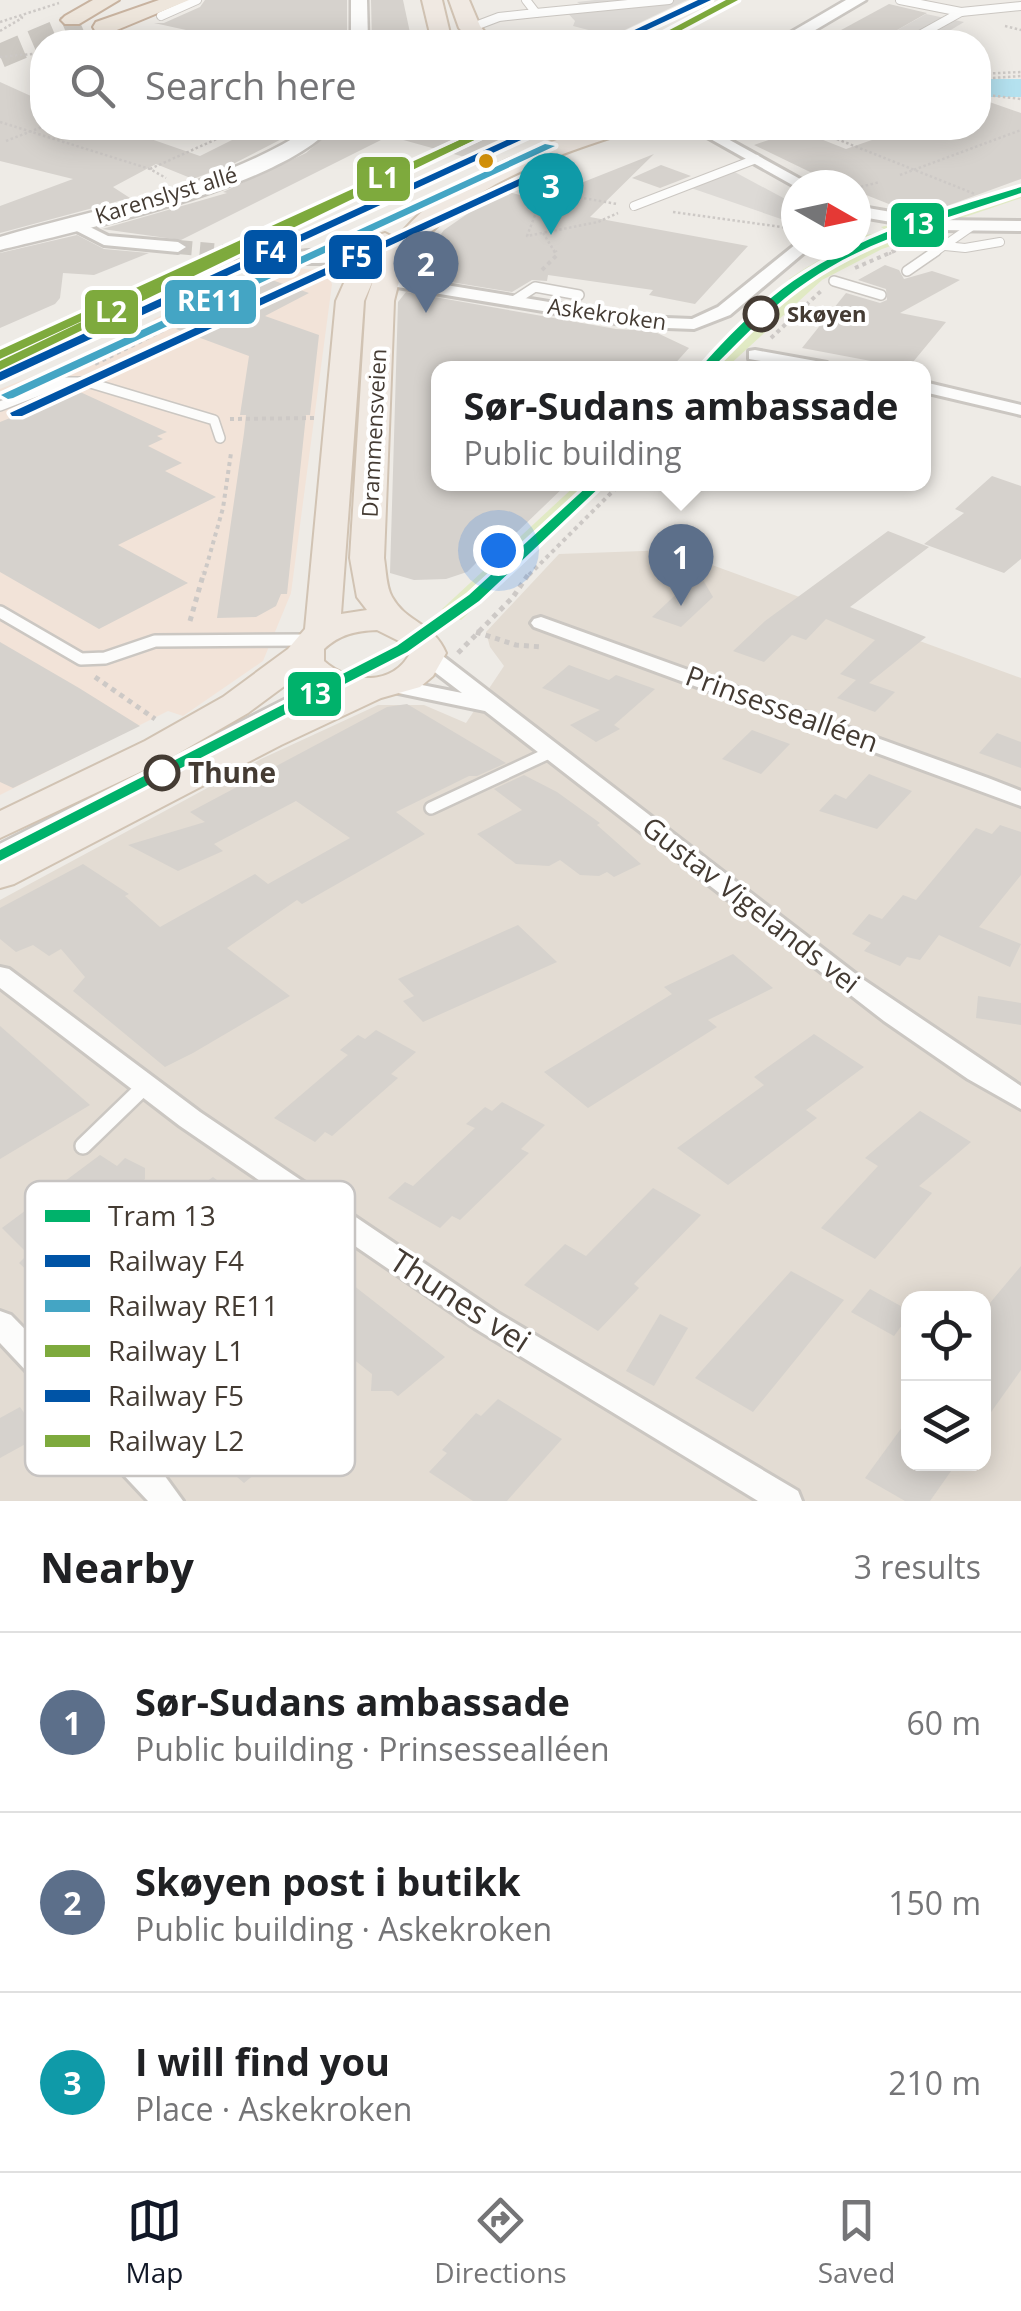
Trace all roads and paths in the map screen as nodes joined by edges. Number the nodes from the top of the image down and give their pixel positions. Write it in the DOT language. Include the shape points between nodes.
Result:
graph roads {
  1 [pos="109,0"];
  2 [pos="128,0"];
  3 [pos="179,0"];
  4 [pos="197,0"];
  5 [pos="359,0"];
  6 [pos="432,0"];
  7 [pos="526,0"];
  8 [pos="669,0"];
  9 [pos="858,0"];
  10 [pos="900,0"];
  11 [pos="1021,6"];
  12 [pos="159,8"];
  13 [pos="962,12"];
  14 [pos="536,13"];
  15 [pos="20,14"];
  16 [pos="73,14"];
  17 [pos="499,16"];
  18 [pos="468,20"];
  19 [pos="0,22"];
  20 [pos="0,30"];
  21 [pos="355,30"];
  22 [pos="439,30"];
  23 [pos="804,30"];
  24 [pos="930,30"];
  25 [pos="30,55"];
  26 [pos="0,57"];
  27 [pos="991,77"];
  28 [pos="991,77"];
  29 [pos="1021,77"];
  30 [pos="991,95"];
  31 [pos="1021,98"];
  32 [pos="0,122"];
  33 [pos="1021,130"];
  34 [pos="30,131"];
  35 [pos="58,140"];
  36 [pos="214,140"];
  37 [pos="304,140"];
  38 [pos="552,140"];
  39 [pos="584,140"];
  40 [pos="720,140"];
  41 [pos="839,140"];
  42 [pos="6,141"];
  43 [pos="756,159"];
  44 [pos="150,169"];
  45 [pos="913,169"];
  46 [pos="781,173"];
  47 [pos="900,175"];
  48 [pos="880,182"];
  49 [pos="871,184"];
  50 [pos="191,192"];
  51 [pos="544,192"];
  52 [pos="975,194"];
  53 [pos="634,206"];
  54 [pos="871,213"];
  55 [pos="72,223"];
  56 [pos="970,226"];
  57 [pos="1021,226"];
  58 [pos="544,233"];
  59 [pos="1000,242"];
  60 [pos="0,244"];
  61 [pos="908,245"];
  62 [pos="945,246"];
  63 [pos="178,248"];
  64 [pos="786,260"];
  65 [pos="284,264"];
  66 [pos="374,268"];
  67 [pos="907,271"];
  68 [pos="538,274"];
  69 [pos="834,281"];
  70 [pos="579,295"];
  71 [pos="880,295"];
  72 [pos="515,300"];
  73 [pos="755,355"];
  74 [pos="788,361"];
  75 [pos="62,382"];
  76 [pos="931,389"];
  77 [pos="0,406"];
  78 [pos="1021,410"];
  79 [pos="322,418"];
  80 [pos="214,420"];
  81 [pos="220,438"];
  82 [pos="613,491"];
  83 [pos="0,612"];
  84 [pos="542,623"];
  85 [pos="395,624"];
  86 [pos="185,640"];
  87 [pos="313,642"];
  88 [pos="444,654"];
  89 [pos="81,659"];
  90 [pos="329,683"];
  91 [pos="383,686"];
  92 [pos="486,705"];
  93 [pos="165,726"];
  94 [pos="552,752"];
  95 [pos="1021,799"];
  96 [pos="431,808"];
  97 [pos="0,826"];
  98 [pos="0,850"];
  99 [pos="0,875"];
  100 [pos="0,975"];
  101 [pos="145,1086"];
  102 [pos="1021,1100"];
  103 [pos="83,1146"];
  104 [pos="283,1181"];
  105 [pos="355,1230"];
  106 [pos="0,1323"];
  107 [pos="25,1349"];
  108 [pos="147,1476"];
  109 [pos="167,1501"];
  110 [pos="786,1501"];
  1 -- 16 [label="highway"];
  2 -- 16 [label="highway"];
  3 -- 12 [label="highway" via="104,27"];
  4 -- 12 [label="lane"];
  5 -- 21 [label="street"];
  6 -- 22 [label="main road"];
  7 -- 14 [label="lane"];
  8 -- 14 [label="lane"];
  9 -- 23 [label="street"];
  10 -- 13 [label="lane"];
  11 -- 13 [label="lane"];
  13 -- 24 [label="lane"];
  14 -- 17 [label="lane"];
  15 -- 16 [label="path"];
  15 -- 19 [label="path"];
  15 -- 20 [label="path"];
  17 -- 18 [label="lane"];
  17 -- 18 [label="lane"];
  25 -- 26 [label="path"];
  27 -- 29 [label="path"];
  28 -- 29 [label="path"];
  30 -- 31 [label="path"];
  32 -- 34 [label="path"];
  33 -- 45 [label="path"];
  34 -- 42 [label="path"];
  35 -- 44 [label="path"];
  36 -- 44 [label="path"];
  37 -- 50 [label="street, Karenslyst allé"];
  38 -- 66 [label="main road, Drammensveien" via="443,193 396,229"];
  39 -- 66 [label="main road, Drammensveien" via="445,208"];
  40 -- 43 [label="street"];
  41 -- 45 [label="path"];
  43 -- 46 [label="street"];
  43 -- 53 [label="lane"];
  44 -- 50 [label="path"];
  45 -- 47 [label="path"];
  45 -- 52 [label="path"];
  48 -- 49 [label="path"];
  50 -- 55 [label="street, Karenslyst allé"];
  51 -- 58 [label="path" via="527,236"];
  53 -- 58 [label="path"];
  54 -- 56 [label="street"];
  55 -- 60 [label="street, Karenslyst allé"];
  55 -- 63 [label="street" via="104,240"];
  56 -- 57 [label="street"];
  56 -- 62 [label="lane"];
  58 -- 68 [label="path" via="557,255"];
  59 -- 62 [label="lane"];
  61 -- 69 [label="path"];
  62 -- 67 [label="lane"];
  64 -- 72 [label="street, Askekroken" via="724,310 694,324 640,322"];
  65 -- 66 [label="street, Askekroken" via="317,258"];
  65 -- 75 [label="path"];
  66 -- 72 [label="street, Askekroken" via="465,297"];
  66 -- 85 [label="main road, Drammensveien" via="380,301 366,558 374,597"];
  66 -- 87 [label="main road, Drammensveien" via="350,301"];
  69 -- 71 [label="lane"];
  69 -- 73 [label="path"];
  70 -- 72 [label="lane" via="535,287"];
  73 -- 74 [label="street"];
  75 -- 77 [label="lane"];
  75 -- 80 [label="lane" via="87,382"];
  76 -- 78 [label="street"];
  79 -- 80 [label="path"];
  80 -- 81 [label="lane"];
  81 -- 86 [label="path" via="233,443 228,480"];
  82 -- 88 [label="path" via="537,563 513,597 464,644"];
  83 -- 89 [label="lane"];
  84 -- 95 [label="street, Prinsessealléen"];
  85 -- 87 [label="main road" via="357,621"];
  85 -- 88 [label="main road, Drammensveien"];
  86 -- 87 [label="lane"];
  86 -- 89 [label="lane"];
  87 -- 90 [label="main road" via="313,673"];
  87 -- 97 [label="main road" via="282,674 226,709"];
  88 -- 91 [label="main road"];
  88 -- 92 [label="street, Gustav Vigelands vei"];
  89 -- 93 [label="path" via="98,682"];
  90 -- 91 [label="main road"];
  90 -- 98 [label="lane"];
  91 -- 92 [label="street, Gustav Vigelands vei"];
  91 -- 99 [label="main road" via="268,737"];
  92 -- 94 [label="street, Gustav Vigelands vei"];
  94 -- 96 [label="lane"];
  94 -- 102 [label="street, Gustav Vigelands vei" via="835,972"];
  100 -- 101 [label="street, Thunes vei"];
  101 -- 103 [label="lane"];
  101 -- 104 [label="street, Thunes vei"];
  105 -- 110 [label="street, Thunes vei" via="487,1321"];
  106 -- 107 [label="street"];
  108 -- 109 [label="street"];
}
